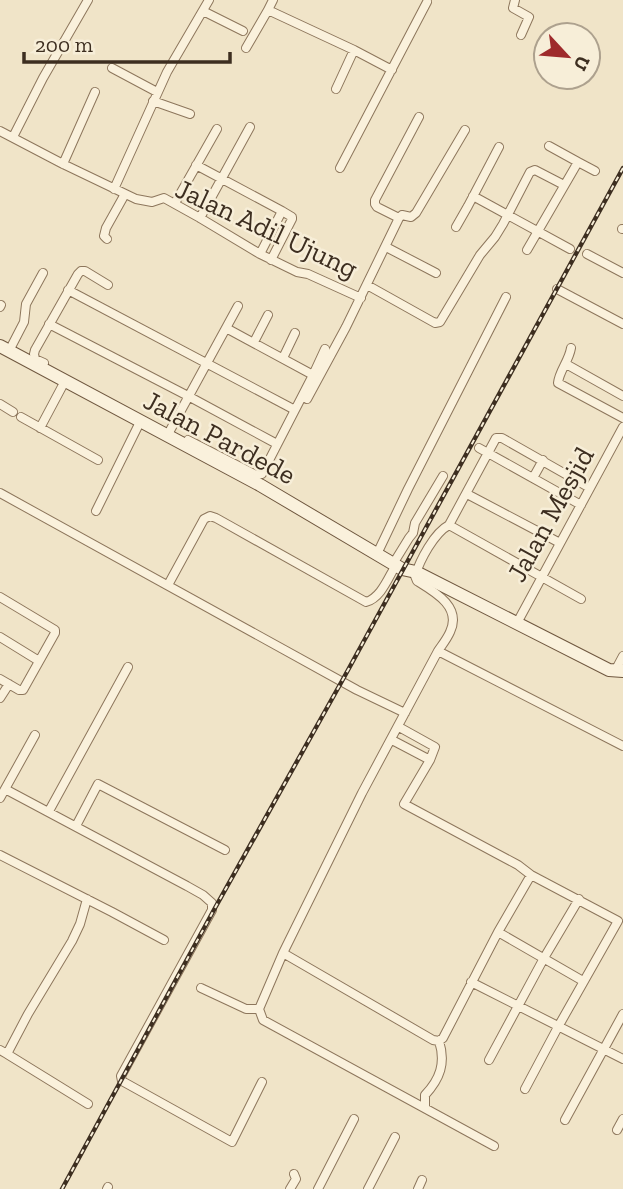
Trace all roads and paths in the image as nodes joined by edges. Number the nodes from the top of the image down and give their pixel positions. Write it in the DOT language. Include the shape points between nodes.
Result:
graph roads {
  1 [pos="88,0"];
  2 [pos="209,0"];
  3 [pos="273,0"];
  4 [pos="515,0"];
  5 [pos="427,2"];
  6 [pos="268,10"];
  7 [pos="203,11"];
  8 [pos="243,31"];
  9 [pos="520,34"];
  10 [pos="246,48"];
  11 [pos="354,50"];
  12 [pos="111,68"];
  13 [pos="391,70"];
  14 [pos="336,89"];
  15 [pos="95,92"];
  16 [pos="157,92"];
  17 [pos="153,101"];
  18 [pos="190,114"];
  19 [pos="419,117"];
  20 [pos="250,127"];
  21 [pos="217,129"];
  22 [pos="464,130"];
  23 [pos="0,131"];
  24 [pos="13,137"];
  25 [pos="549,146"];
  26 [pos="499,147"];
  27 [pos="578,162"];
  28 [pos="63,164"];
  29 [pos="197,165"];
  30 [pos="340,168"];
  31 [pos="594,171"];
  32 [pos="221,177"];
  33 [pos="564,185"];
  34 [pos="114,189"];
  35 [pos="125,194"];
  36 [pos="474,196"];
  37 [pos="175,203"];
  38 [pos="282,211"];
  39 [pos="508,215"];
  40 [pos="200,218"];
  41 [pos="399,218"];
  42 [pos="456,227"];
  43 [pos="538,231"];
  44 [pos="107,239"];
  45 [pos="386,247"];
  46 [pos="570,249"];
  47 [pos="527,250"];
  48 [pos="260,254"];
  49 [pos="587,254"];
  50 [pos="271,260"];
  51 [pos="43,273"];
  52 [pos="436,273"];
  53 [pos="623,273"];
  54 [pos="108,285"];
  55 [pos="367,285"];
  56 [pos="557,289"];
  57 [pos="68,290"];
  58 [pos="506,297"];
  59 [pos="360,298"];
  60 [pos="238,306"];
  61 [pos="268,314"];
  62 [pos="50,324"];
  63 [pos="623,324"];
  64 [pos="226,328"];
  65 [pos="295,333"];
  66 [pos="254,342"];
  67 [pos="571,348"];
  68 [pos="4,349"];
  69 [pos="325,349"];
  70 [pos="282,358"];
  71 [pos="206,363"];
  72 [pos="566,364"];
  73 [pos="313,375"];
  74 [pos="65,381"];
  75 [pos="188,396"];
  76 [pos="623,396"];
  77 [pos="0,404"];
  78 [pos="295,410"];
  79 [pos="623,418"];
  80 [pos="140,422"];
  81 [pos="40,428"];
  82 [pos="623,428"];
  83 [pos="169,433"];
  84 [pos="277,444"];
  85 [pos="483,450"];
  86 [pos="98,460"];
  87 [pos="543,460"];
  88 [pos="443,476"];
  89 [pos="533,478"];
  90 [pos="260,485"];
  91 [pos="590,488"];
  92 [pos="0,493"];
  93 [pos="467,494"];
  94 [pos="581,505"];
  95 [pos="96,511"];
  96 [pos="449,525"];
  97 [pos="560,543"];
  98 [pos="377,554"];
  99 [pos="395,564"];
  100 [pos="415,572"];
  101 [pos="541,578"];
  102 [pos="168,585"];
  103 [pos="0,597"];
  104 [pos="580,599"];
  105 [pos="517,623"];
  106 [pos="0,637"];
  107 [pos="438,651"];
  108 [pos="623,656"];
  109 [pos="39,661"];
  110 [pos="128,667"];
  111 [pos="619,671"];
  112 [pos="0,678"];
  113 [pos="9,684"];
  114 [pos="0,698"];
  115 [pos="405,713"];
  116 [pos="399,727"];
  117 [pos="35,734"];
  118 [pos="392,740"];
  119 [pos="623,746"];
  120 [pos="430,760"];
  121 [pos="5,789"];
  122 [pos="0,798"];
  123 [pos="49,811"];
  124 [pos="76,826"];
  125 [pos="225,850"];
  126 [pos="0,855"];
  127 [pos="531,874"];
  128 [pos="86,899"];
  129 [pos="579,899"];
  130 [pos="621,919"];
  131 [pos="498,932"];
  132 [pos="164,940"];
  133 [pos="283,953"];
  134 [pos="544,958"];
  135 [pos="583,981"];
  136 [pos="471,982"];
  137 [pos="201,988"];
  138 [pos="517,1006"];
  139 [pos="259,1009"];
  140 [pos="623,1014"];
  141 [pos="558,1027"];
  142 [pos="439,1041"];
  143 [pos="604,1050"];
  144 [pos="4,1052"];
  145 [pos="623,1059"];
  146 [pos="489,1060"];
  147 [pos="262,1082"];
  148 [pos="525,1089"];
  149 [pos="425,1096"];
  150 [pos="413,1100"];
  151 [pos="88,1104"];
  152 [pos="425,1107"];
  153 [pos="354,1119"];
  154 [pos="623,1119"];
  155 [pos="565,1120"];
  156 [pos="617,1130"];
  157 [pos="395,1137"];
  158 [pos="494,1146"];
  159 [pos="294,1174"];
  160 [pos="422,1180"];
  161 [pos="290,1189"];
  162 [pos="318,1189"];
  163 [pos="368,1189"];
  164 [pos="418,1189"];
  1 -- 24 [label="street"];
  2 -- 7 [label="street"];
  3 -- 6 [label="street"];
  4 -- 9 [label="street" via="513,8 529,17"];
  5 -- 13 [label="street"];
  6 -- 10 [label="street"];
  6 -- 11 [label="street"];
  7 -- 8 [label="street"];
  7 -- 16 [label="street"];
  11 -- 13 [label="street"];
  11 -- 14 [label="street"];
  12 -- 16 [label="street"];
  13 -- 30 [label="street"];
  15 -- 28 [label="street"];
  16 -- 17 [label="street"];
  17 -- 18 [label="street"];
  17 -- 34 [label="street"];
  19 -- 41 [label="street" via="375,200 377,207"];
  20 -- 32 [label="street"];
  21 -- 29 [label="street"];
  22 -- 41 [label="street" via="416,213"];
  23 -- 24 [label="street, Jalan Adil Ujung"];
  24 -- 28 [label="street, Jalan Adil Ujung"];
  25 -- 27 [label="street"];
  26 -- 36 [label="street"];
  27 -- 31 [label="street"];
  27 -- 33 [label="street"];
  28 -- 34 [label="street, Jalan Adil Ujung"];
  29 -- 32 [label="street"];
  29 -- 37 [label="street"];
  32 -- 38 [label="street"];
  32 -- 40 [label="street"];
  33 -- 39 [label="street" via="532,170"];
  33 -- 43 [label="street"];
  34 -- 35 [label="street, Jalan Adil Ujung"];
  35 -- 37 [label="street, Jalan Adil Ujung"];
  35 -- 44 [label="street" via="106,228"];
  36 -- 39 [label="street"];
  36 -- 42 [label="street"];
  37 -- 40 [label="street, Jalan Adil Ujung"];
  38 -- 48 [label="street"];
  38 -- 50 [label="street" via="292,219"];
  39 -- 43 [label="street"];
  39 -- 55 [label="street" via="438,324"];
  40 -- 48 [label="street, Jalan Adil Ujung"];
  41 -- 45 [label="street"];
  43 -- 46 [label="street"];
  43 -- 47 [label="street"];
  45 -- 52 [label="street"];
  45 -- 55 [label="street"];
  48 -- 50 [label="street, Jalan Adil Ujung"];
  49 -- 53 [label="street"];
  50 -- 59 [label="street, Jalan Adil Ujung"];
  51 -- 68 [label="street" via="26,304 24,322"];
  54 -- 57 [label="street" via="81,271"];
  55 -- 59 [label="street"];
  56 -- 63 [label="street"];
  57 -- 62 [label="street"];
  57 -- 71 [label="street"];
  58 -- 98 [label="street"];
  59 -- 90 [label="street"];
  60 -- 64 [label="street"];
  61 -- 66 [label="street"];
  62 -- 75 [label="street"];
  62 -- 83 [label="street" via="35,350 35,359"];
  64 -- 66 [label="street"];
  64 -- 71 [label="street"];
  65 -- 70 [label="street"];
  66 -- 70 [label="street"];
  67 -- 72 [label="street"];
  68 -- 74 [label="street, Jalan Pardede"];
  69 -- 73 [label="street"];
  70 -- 73 [label="street"];
  71 -- 75 [label="street"];
  71 -- 78 [label="street"];
  72 -- 76 [label="street"];
  72 -- 79 [label="street" via="558,383"];
  73 -- 78 [label="street"];
  74 -- 80 [label="street, Jalan Pardede"];
  74 -- 81 [label="street"];
  75 -- 83 [label="street"];
  75 -- 84 [label="street"];
  77 -- 81 [label="street"];
  78 -- 84 [label="street"];
  80 -- 83 [label="street, Jalan Pardede"];
  80 -- 95 [label="street"];
  81 -- 86 [label="street"];
  82 -- 91 [label="street, Jalan Mesjid"];
  83 -- 84 [label="street" via="256,475 262,474"];
  83 -- 90 [label="street, Jalan Pardede"];
  85 -- 87 [label="street" via="499,437"];
  85 -- 89 [label="street"];
  85 -- 93 [label="street"];
  87 -- 89 [label="street"];
  87 -- 91 [label="street"];
  88 -- 99 [label="street"];
  89 -- 94 [label="street"];
  90 -- 98 [label="street, Jalan Pardede"];
  91 -- 94 [label="street, Jalan Mesjid"];
  92 -- 102 [label="street"];
  93 -- 96 [label="street"];
  93 -- 97 [label="street"];
  94 -- 97 [label="street, Jalan Mesjid"];
  96 -- 100 [label="street"];
  96 -- 101 [label="street"];
  97 -- 101 [label="street, Jalan Mesjid"];
  98 -- 99 [label="street, Jalan Pardede"];
  99 -- 100 [label="street, Jalan Pardede"];
  99 -- 102 [label="street" via="378,596 366,602 209,516"];
  100 -- 105 [label="street, Jalan Pardede"];
  100 -- 107 [label="street" via="417,581 446,601 452,614 452,629"];
  101 -- 104 [label="street"];
  101 -- 105 [label="street, Jalan Mesjid"];
  102 -- 115 [label="street"];
  103 -- 109 [label="street" via="55,630"];
  105 -- 111 [label="street, Jalan Pardede"];
  106 -- 109 [label="street"];
  107 -- 115 [label="street"];
  107 -- 119 [label="street"];
  108 -- 111 [label="street"];
  109 -- 113 [label="street" via="23,690"];
  110 -- 123 [label="street"];
  112 -- 113 [label="street"];
  113 -- 114 [label="street"];
  115 -- 116 [label="street"];
  116 -- 118 [label="street"];
  116 -- 120 [label="street" via="434,745"];
  117 -- 121 [label="street"];
  118 -- 120 [label="street"];
  118 -- 133 [label="street"];
  120 -- 127 [label="street" via="404,804"];
  121 -- 122 [label="street"];
  121 -- 123 [label="street"];
  123 -- 124 [label="street"];
  124 -- 125 [label="street" via="98,784"];
  124 -- 147 [label="street" via="212,903 121,1076 122,1082 232,1142"];
  126 -- 128 [label="street"];
  127 -- 129 [label="street"];
  127 -- 131 [label="street"];
  128 -- 132 [label="street"];
  128 -- 144 [label="street" via="72,941"];
  129 -- 130 [label="street"];
  129 -- 134 [label="street"];
  130 -- 135 [label="street"];
  131 -- 134 [label="street"];
  131 -- 136 [label="street"];
  133 -- 139 [label="street"];
  133 -- 142 [label="street"];
  134 -- 135 [label="street"];
  134 -- 138 [label="street"];
  135 -- 141 [label="street"];
  136 -- 138 [label="street"];
  136 -- 142 [label="street"];
  137 -- 139 [label="street" via="246,1009"];
  138 -- 141 [label="street"];
  138 -- 146 [label="street"];
  139 -- 150 [label="street" via="263,1020"];
  140 -- 143 [label="street"];
  141 -- 143 [label="street"];
  141 -- 148 [label="street"];
  142 -- 149 [label="street" via="444,1056 441,1068"];
  143 -- 145 [label="street"];
  143 -- 155 [label="street"];
  144 -- 151 [label="street"];
  149 -- 150 [label="street"];
  149 -- 152 [label="street"];
  150 -- 152 [label="street"];
  152 -- 158 [label="street"];
  153 -- 162 [label="street"];
  154 -- 156 [label="street"];
  157 -- 163 [label="street"];
  159 -- 161 [label="street"];
  160 -- 164 [label="street"];
}
